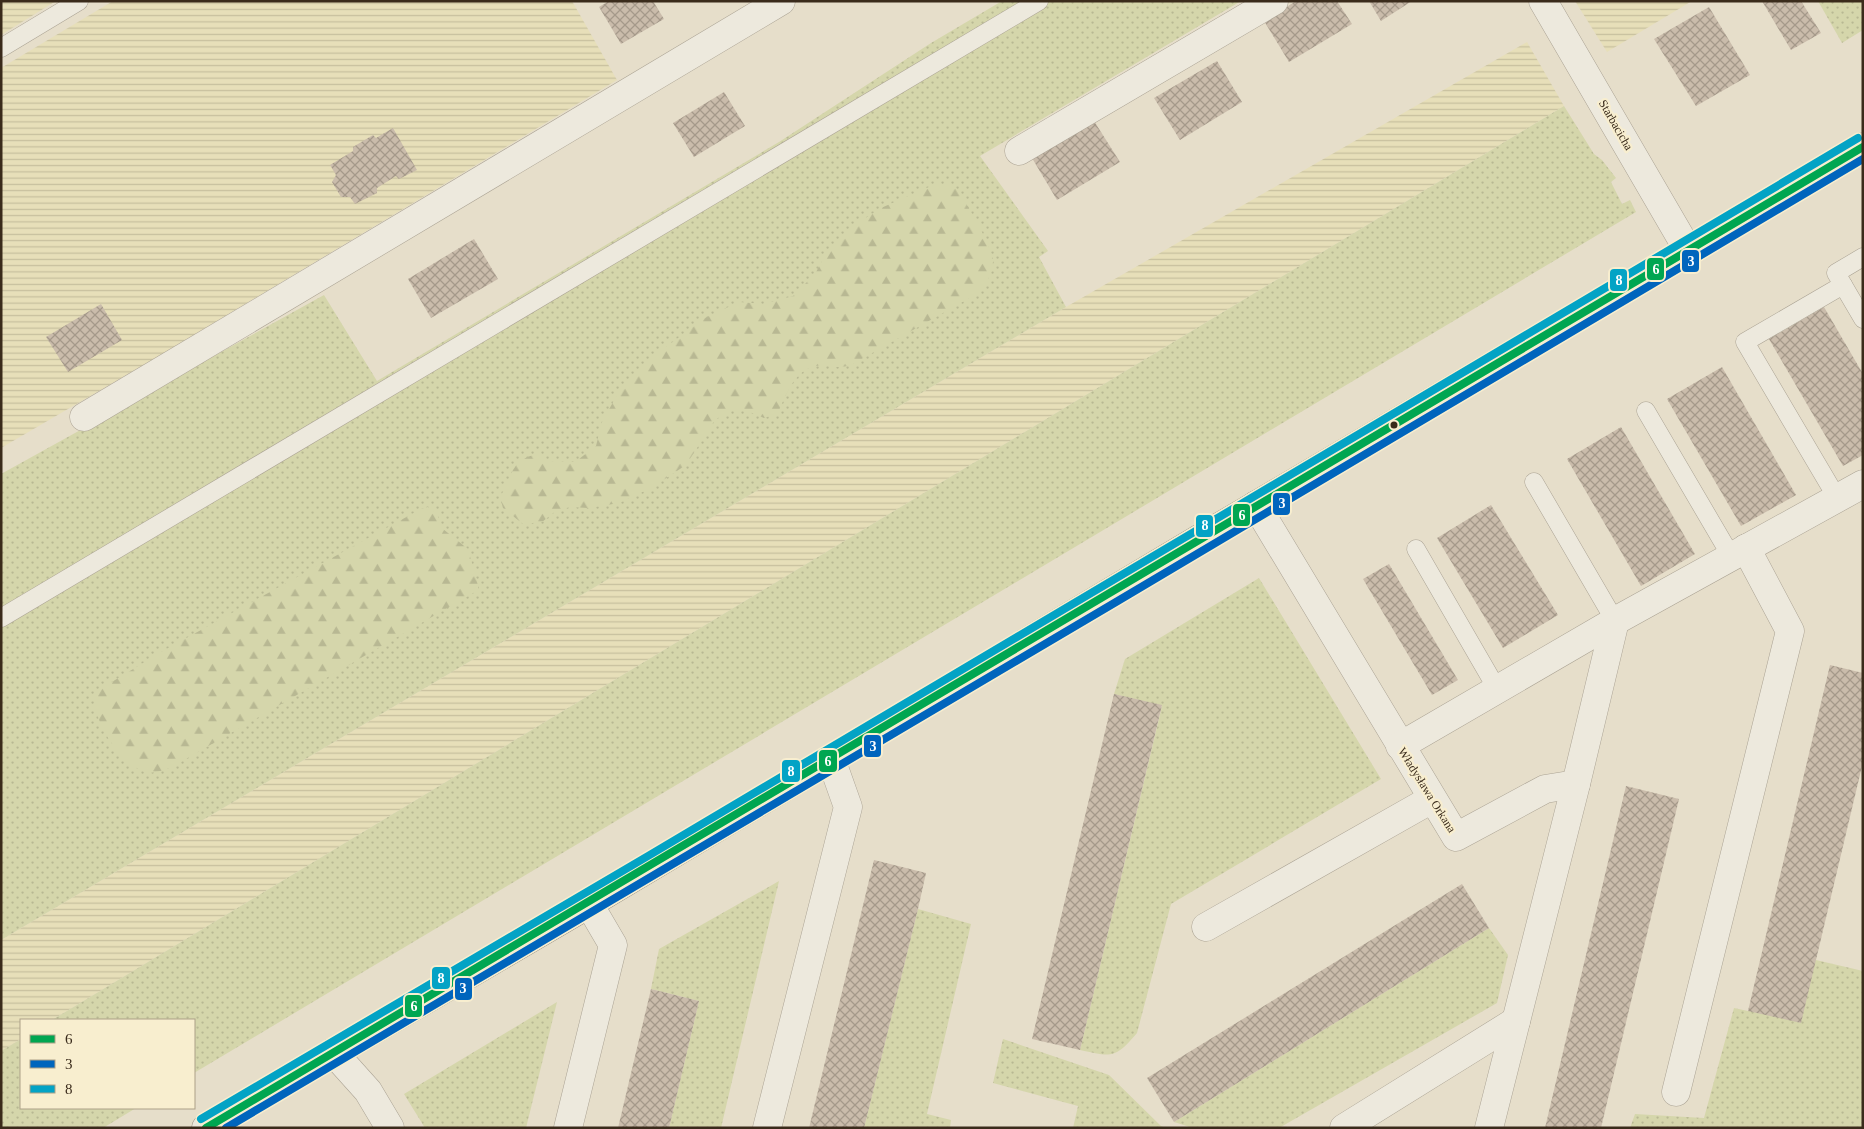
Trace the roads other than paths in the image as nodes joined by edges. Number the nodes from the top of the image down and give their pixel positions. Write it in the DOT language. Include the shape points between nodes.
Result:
graph roads {
  1 [pos="79,1"];
  2 [pos="781,1"];
  3 [pos="1039,1"];
  4 [pos="1274,1"];
  5 [pos="1543,1"];
  6 [pos="1,48"];
  7 [pos="1863,148"];
  8 [pos="1019,152"];
  9 [pos="1688,250"];
  10 [pos="1863,257"];
  11 [pos="1843,285"];
  12 [pos="1863,319"];
  13 [pos="1646,410"];
  14 [pos="84,418"];
  15 [pos="1534,482"];
  16 [pos="1863,484"];
  17 [pos="1837,498"];
  18 [pos="1256,506"];
  19 [pos="1416,549"];
  20 [pos="1739,552"];
  21 [pos="1,618"];
  22 [pos="1615,621"];
  23 [pos="1498,689"];
  24 [pos="1400,746"];
  25 [pos="832,759"];
  26 [pos="1576,784"];
  27 [pos="1432,799"];
  28 [pos="589,904"];
  29 [pos="1206,927"];
  30 [pos="1516,1021"];
  31 [pos="333,1052"];
  32 [pos="1676,1092"];
  33 [pos="383,1123"];
  34 [pos="206,1128"];
  35 [pos="568,1128"];
  36 [pos="768,1128"];
  37 [pos="1344,1128"];
  38 [pos="1489,1128"];
  1 -- 6 [label="lane"];
  2 -- 14 [label="street"];
  3 -- 21 [label="lane"];
  4 -- 8 [label="street"];
  5 -- 9 [label="street, Starbacicha"];
  7 -- 9 [label="street"];
  9 -- 18 [label="street"];
  10 -- 11 [label="lane" via="1836,273"];
  11 -- 12 [label="lane"];
  11 -- 17 [label="lane" via="1745,342"];
  13 -- 20 [label="lane"];
  15 -- 22 [label="lane"];
  16 -- 17 [label="street"];
  17 -- 20 [label="street"];
  18 -- 24 [label="street, Władysława Orkana"];
  18 -- 25 [label="street"];
  19 -- 23 [label="lane"];
  20 -- 22 [label="street"];
  20 -- 32 [label="street" via="1790,632"];
  22 -- 23 [label="street"];
  22 -- 26 [label="street"];
  23 -- 24 [label="street"];
  24 -- 27 [label="street, Władysława Orkana"];
  25 -- 28 [label="street"];
  25 -- 36 [label="street" via="848,807"];
  26 -- 27 [label="street, Władysława Orkana" via="1545,789 1456,837"];
  26 -- 30 [label="street"];
  27 -- 29 [label="street"];
  28 -- 31 [label="street"];
  28 -- 35 [label="street" via="612,945"];
  30 -- 37 [label="street"];
  30 -- 38 [label="street"];
  31 -- 33 [label="street" via="368,1091"];
  31 -- 34 [label="street"];
}
